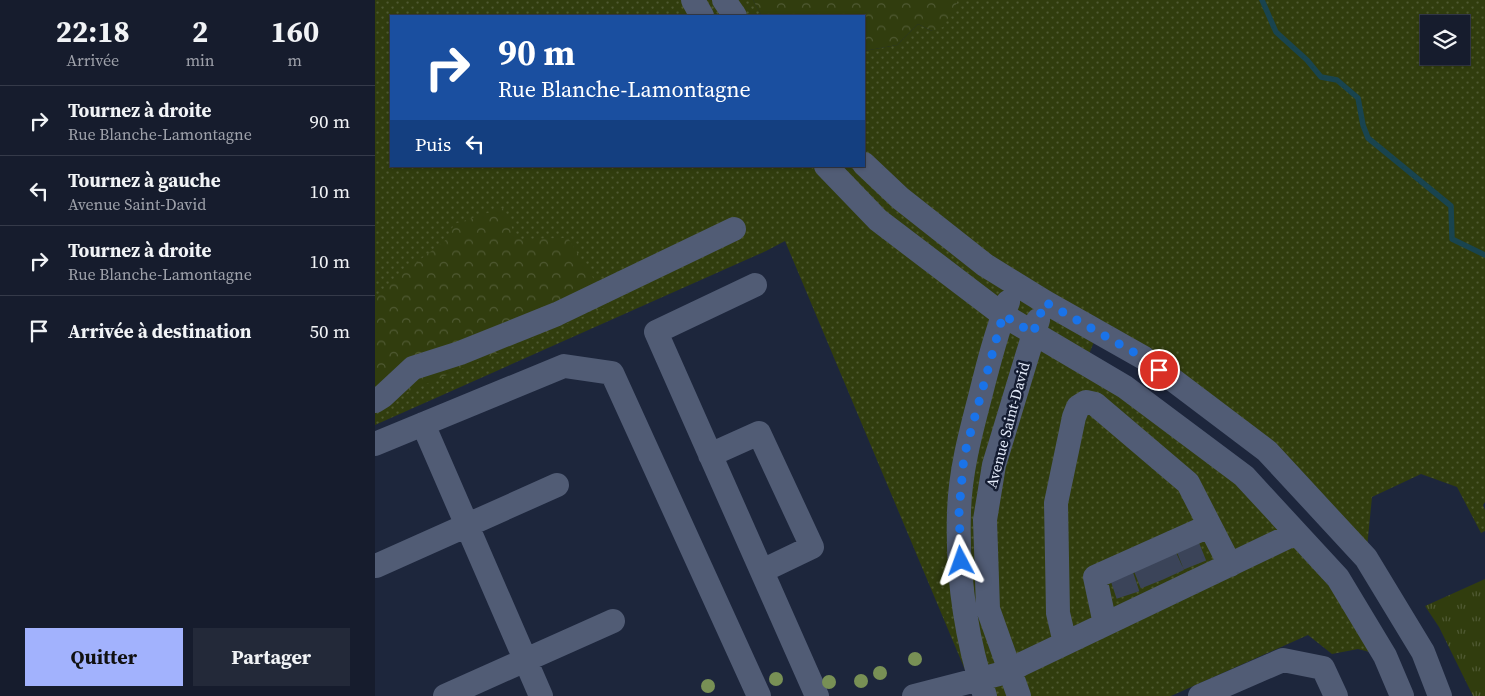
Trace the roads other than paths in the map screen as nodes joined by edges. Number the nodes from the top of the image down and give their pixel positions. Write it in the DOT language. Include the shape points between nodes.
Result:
graph roads {
  1 [pos="693,0"];
  2 [pos="724,0"];
  3 [pos="701,15"];
  4 [pos="734,15"];
  5 [pos="865,165"];
  6 [pos="827,167"];
  7 [pos="734,229"];
  8 [pos="1015,284"];
  9 [pos="755,285"];
  10 [pos="1045,302"];
  11 [pos="1003,315"];
  12 [pos="1033,333"];
  13 [pos="375,401"];
  14 [pos="423,424"];
  15 [pos="375,444"];
  16 [pos="710,455"];
  17 [pos="557,485"];
  18 [pos="467,526"];
  19 [pos="1209,526"];
  20 [pos="1297,533"];
  21 [pos="1192,557"];
  22 [pos="376,566"];
  23 [pos="1230,566"];
  24 [pos="761,571"];
  25 [pos="1159,571"];
  26 [pos="1126,586"];
  27 [pos="613,621"];
  28 [pos="1105,624"];
  29 [pos="1065,643"];
  30 [pos="525,660"];
  31 [pos="1011,671"];
  32 [pos="982,688"];
  33 [pos="445,696"];
  34 [pos="541,696"];
  35 [pos="759,696"];
  36 [pos="817,696"];
  37 [pos="914,696"];
  38 [pos="1019,696"];
  39 [pos="1200,696"];
  40 [pos="1336,696"];
  41 [pos="1402,696"];
  42 [pos="1440,696"];
  1 -- 3 [label="street"];
  2 -- 4 [label="street"];
  5 -- 8 [label="street" via="908,204 985,265"];
  6 -- 11 [label="street" via="878,220"];
  7 -- 13 [label="street" via="557,314 413,368"];
  8 -- 10 [label="street"];
  8 -- 11 [label="street, Avenue Saint-David"];
  9 -- 16 [label="street" via="656,332"];
  10 -- 12 [label="street, Avenue Saint-David"];
  10 -- 42 [label="street" via="1144,358 1267,451 1366,558 1423,652"];
  11 -- 12 [label="street"];
  11 -- 32 [label="street, Avenue Saint-David" via="964,456 959,511 965,611"];
  12 -- 20 [label="street" via="1125,387 1244,476"];
  12 -- 31 [label="street, Avenue Saint-David" via="994,464 985,520 988,610"];
  14 -- 15 [label="street"];
  14 -- 18 [label="street"];
  14 -- 35 [label="street" via="564,366 612,372"];
  16 -- 24 [label="street"];
  16 -- 24 [label="street" via="759,433 812,547"];
  17 -- 18 [label="street"];
  18 -- 22 [label="street"];
  18 -- 30 [label="street"];
  19 -- 21 [label="street"];
  19 -- 23 [label="street"];
  19 -- 29 [label="street" via="1188,483 1095,404 1086,402 1078,407 1056,503 1058,613"];
  20 -- 23 [label="street"];
  20 -- 41 [label="street" via="1338,578 1385,656"];
  21 -- 23 [label="street"];
  21 -- 25 [label="street"];
  21 -- 25 [label="street"];
  24 -- 36 [label="street"];
  25 -- 26 [label="street"];
  25 -- 26 [label="street"];
  26 -- 28 [label="street"];
  26 -- 28 [label="street" via="1095,576"];
  27 -- 30 [label="street"];
  28 -- 29 [label="street"];
  29 -- 31 [label="street"];
  30 -- 33 [label="street"];
  30 -- 34 [label="street"];
  31 -- 32 [label="street"];
  31 -- 38 [label="street, Avenue Saint-David"];
  32 -- 37 [label="street"];
  39 -- 40 [label="street" via="1283,660 1323,668"];
}
